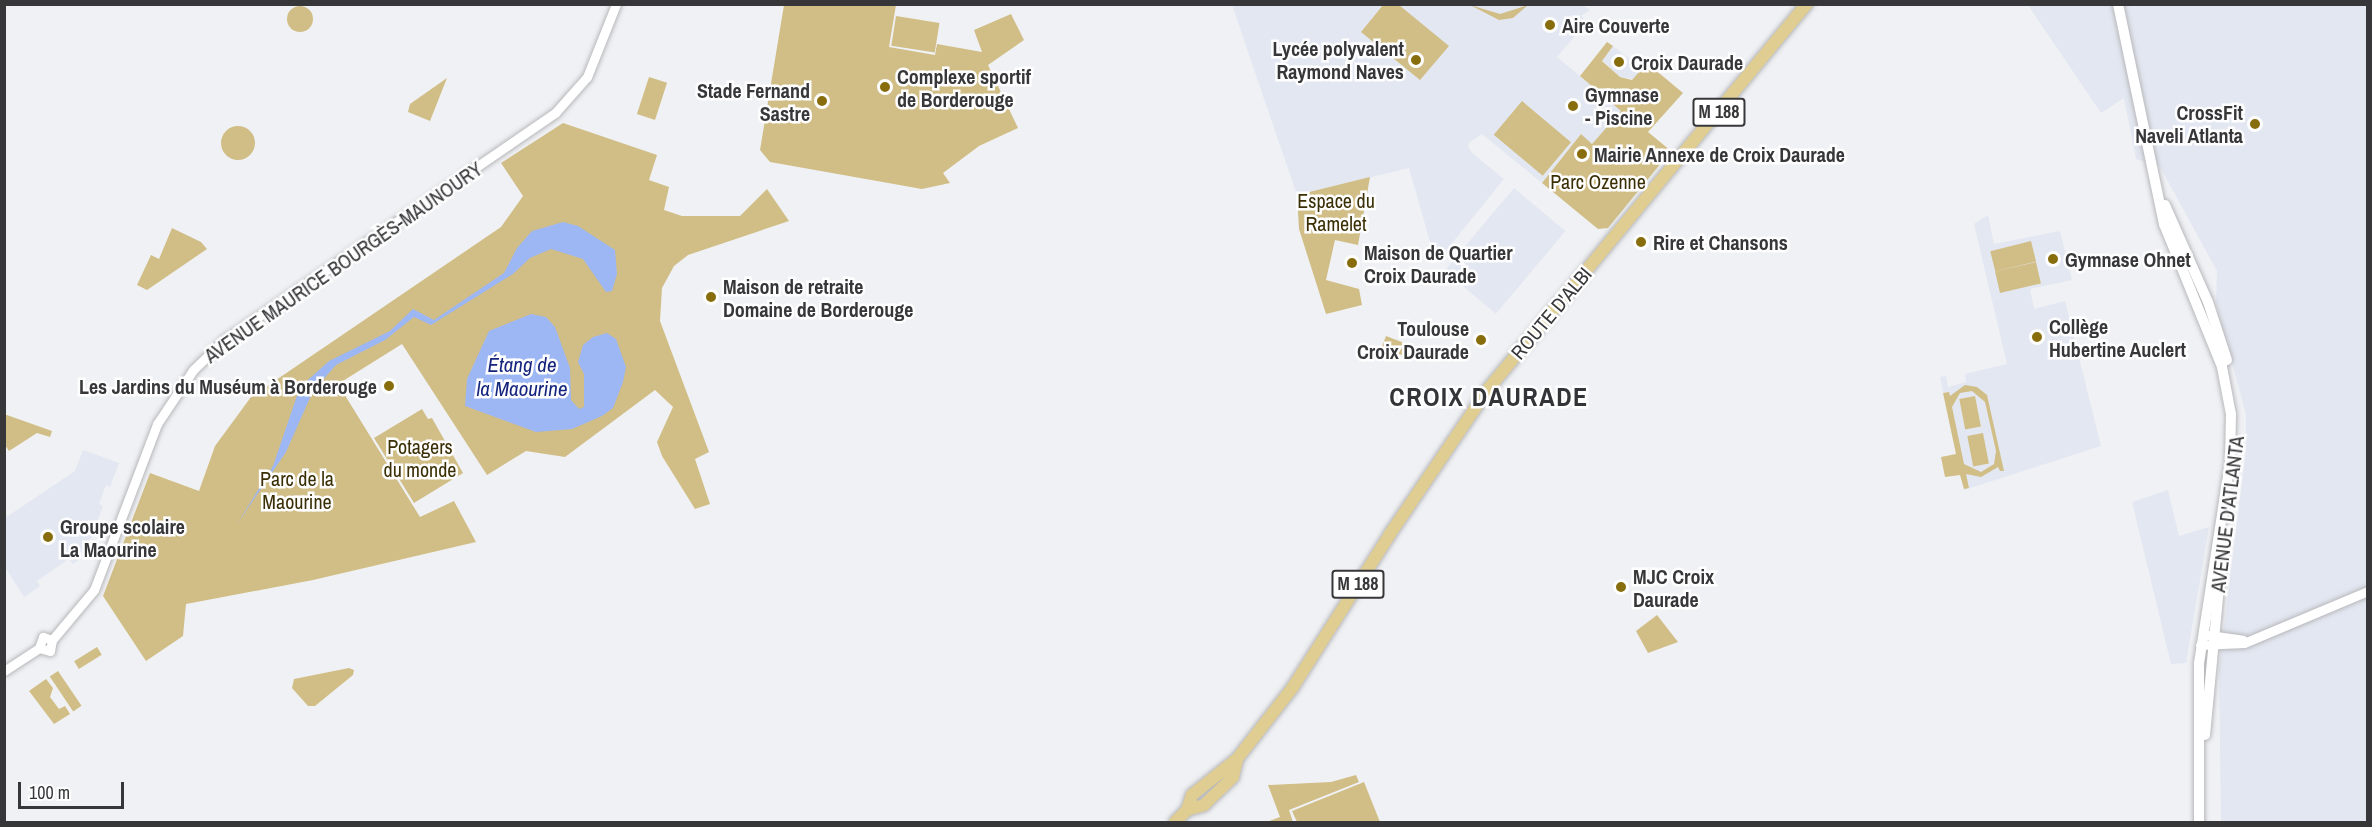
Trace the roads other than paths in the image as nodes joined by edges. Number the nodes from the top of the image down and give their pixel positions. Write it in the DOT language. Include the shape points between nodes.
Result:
graph roads {
  1 [pos="616,4"];
  2 [pos="1807,4"];
  3 [pos="2118,4"];
  4 [pos="2155,184"];
  5 [pos="2205,324"];
  6 [pos="2218,334"];
  7 [pos="2367,591"];
  8 [pos="2206,640"];
  9 [pos="4,671"];
  10 [pos="1175,822"];
  11 [pos="2199,822"];
  12 [pos="2205,822"];
  1 -- 9 [label="street, AVENUE MAURICE BOURGÈS-MAUNOURY" via="587,77 555,113 223,341 193,369 157,424 94,590 52,640 50,651 39,648"];
  2 -- 10 [label="main road, ROUTE D'ALBI / M 188" via="1496,380 1389,535 1293,687 1230,769 1204,795 1192,795 1192,806"];
  3 -- 4 [label="main road, AVENUE D'ATLANTA"];
  4 -- 5 [label="main road, AVENUE D'ATLANTA" via="2169,241"];
  4 -- 6 [label="main road, AVENUE D'ATLANTA"];
  5 -- 6 [label="main road"];
  5 -- 8 [label="main road, AVENUE D'ATLANTA" via="2225,377 2232,444"];
  6 -- 8 [label="main road, AVENUE D'ATLANTA" via="2234,391 2238,441"];
  7 -- 8 [label="street" via="2251,640"];
  8 -- 11 [label="main road, AVENUE D'ATLANTA"];
  8 -- 12 [label="main road, AVENUE D'ATLANTA"];
}
